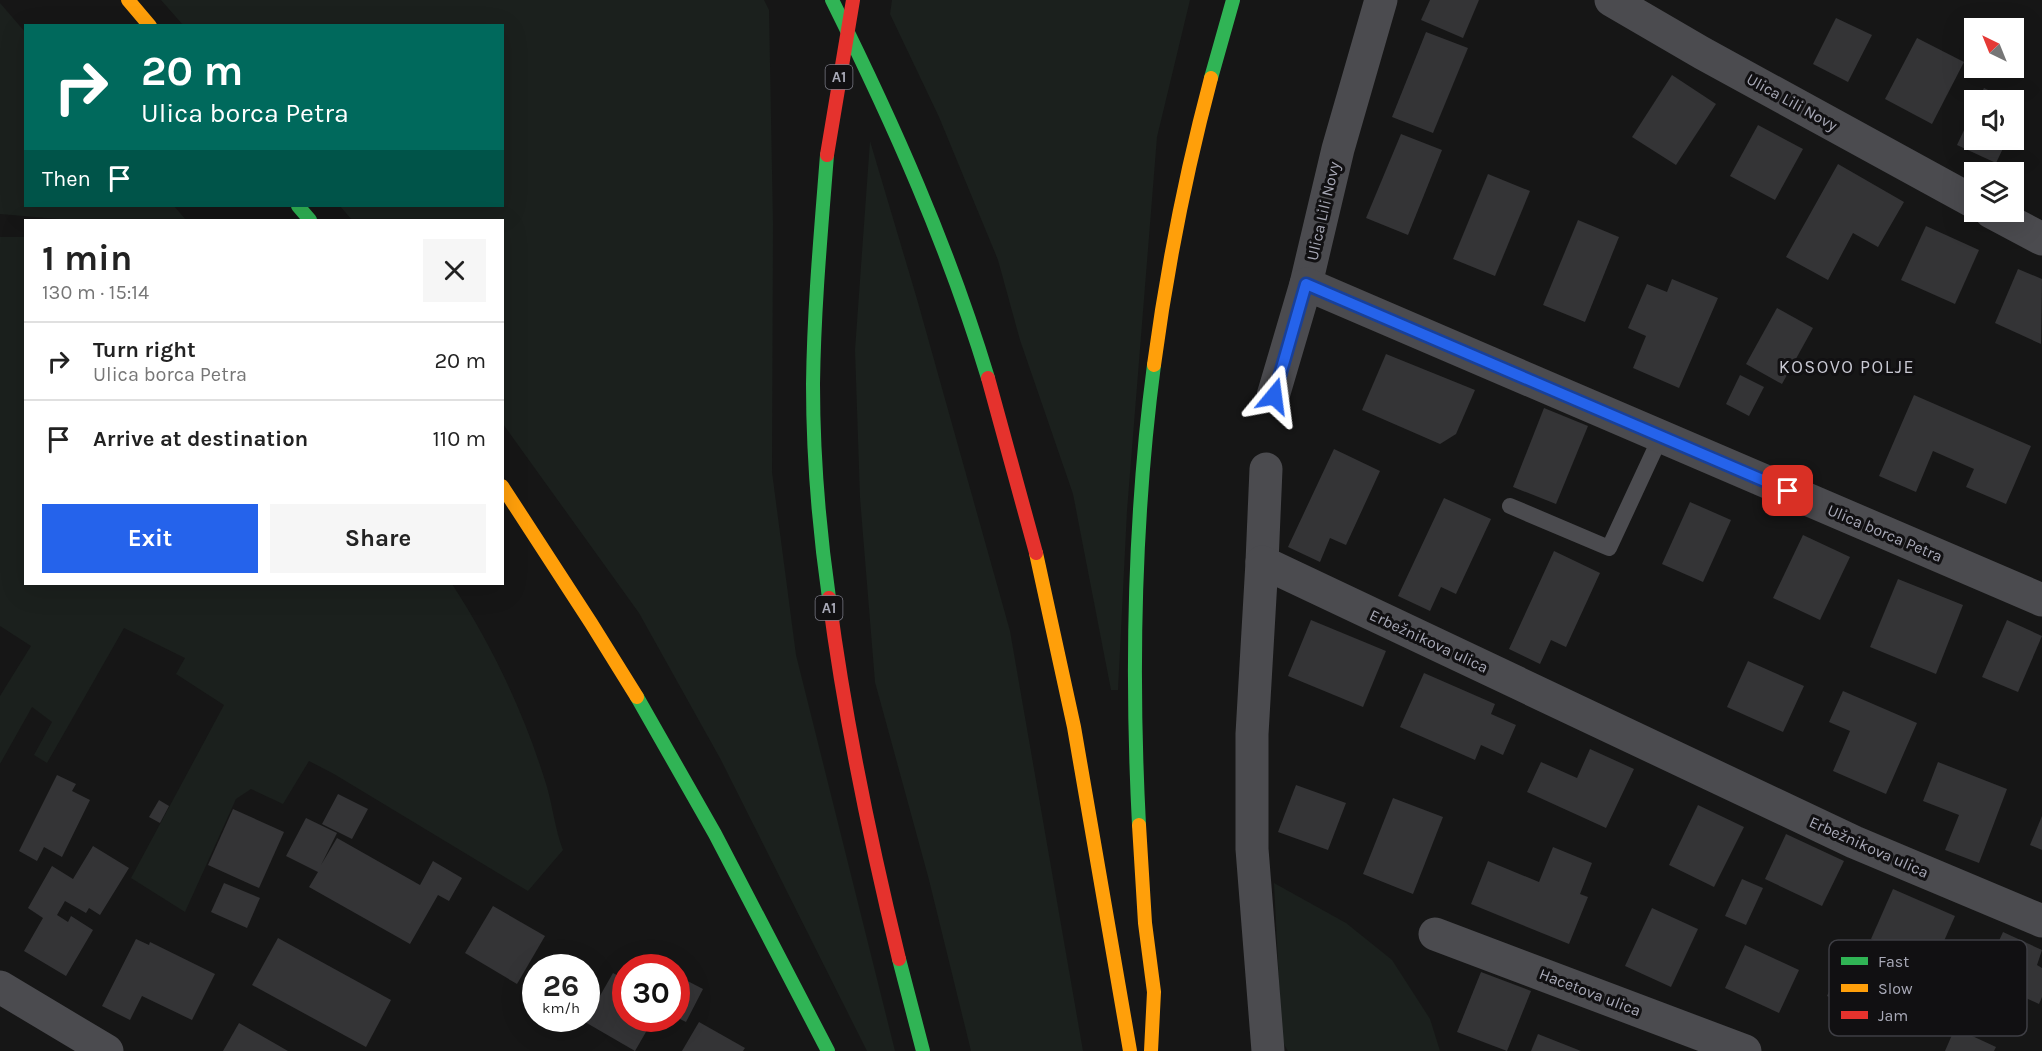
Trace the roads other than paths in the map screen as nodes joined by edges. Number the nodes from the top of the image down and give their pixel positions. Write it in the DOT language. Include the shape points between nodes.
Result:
graph roads {
  1 [pos="128,0"];
  2 [pos="832,0"];
  3 [pos="853,0"];
  4 [pos="1233,0"];
  5 [pos="1381,0"];
  6 [pos="1611,0"];
  7 [pos="148,24"];
  8 [pos="1964,197"];
  9 [pos="299,207"];
  10 [pos="309,219"];
  11 [pos="2010,222"];
  12 [pos="2042,239"];
  13 [pos="1306,284"];
  14 [pos="1274,396"];
  15 [pos="1661,436"];
  16 [pos="1266,469"];
  17 [pos="504,489"];
  18 [pos="1510,507"];
  19 [pos="1262,562"];
  20 [pos="2042,600"];
  21 [pos="2042,921"];
  22 [pos="1435,933"];
  23 [pos="0,987"];
  24 [pos="107,1051"];
  25 [pos="828,1051"];
  26 [pos="923,1051"];
  27 [pos="1130,1051"];
  28 [pos="1151,1051"];
  29 [pos="1268,1051"];
  30 [pos="1745,1051"];
  1 -- 7 [label="highway"];
  2 -- 27 [label="highway" via="915,176 1003,427 1065,680"];
  3 -- 26 [label="highway, A1, bridge" via="827,155 815,330 818,506 839,682 872,852"];
  4 -- 28 [label="highway" via="1178,216 1143,477 1135,654 1141,861 1154,995"];
  5 -- 13 [label="street, Ulica Lili Novy" via="1338,148"];
  6 -- 8 [label="street, Ulica Lili Novy"];
  9 -- 10 [label="highway"];
  11 -- 12 [label="street"];
  13 -- 14 [label="street"];
  13 -- 15 [label="street, Ulica borca Petra"];
  15 -- 18 [label="lane" via="1609,548"];
  15 -- 20 [label="street, Ulica borca Petra"];
  16 -- 19 [label="street"];
  17 -- 25 [label="highway" via="612,657 701,808"];
  19 -- 21 [label="street, Erbežnikova ulica" via="1844,837"];
  19 -- 29 [label="street" via="1252,734 1252,849"];
  22 -- 30 [label="street, Hacetova ulica"];
  23 -- 24 [label="street"];
}
